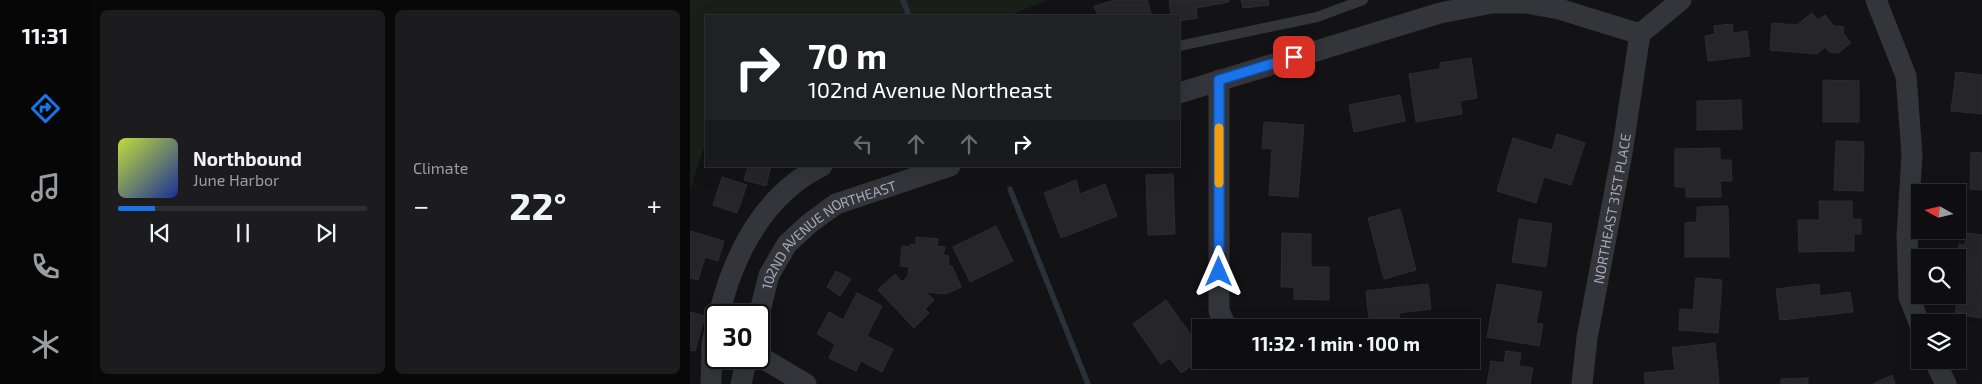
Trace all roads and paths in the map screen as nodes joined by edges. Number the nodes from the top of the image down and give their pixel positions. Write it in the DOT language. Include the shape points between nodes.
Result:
graph roads {
  1 [pos="1363,0"];
  2 [pos="1682,0"];
  3 [pos="1876,0"];
  4 [pos="1578,8"];
  5 [pos="1640,34"];
  6 [pos="1180,46"];
  7 [pos="1219,80"];
  8 [pos="1180,93"];
  9 [pos="820,167"];
  10 [pos="942,167"];
  11 [pos="721,304"];
  12 [pos="762,304"];
  13 [pos="1916,314"];
  14 [pos="1223,319"];
  15 [pos="770,363"];
  16 [pos="711,369"];
  17 [pos="745,369"];
  18 [pos="1938,369"];
  19 [pos="711,384"];
  20 [pos="741,384"];
  21 [pos="806,384"];
  22 [pos="1582,384"];
  23 [pos="1946,384"];
  1 -- 6 [label="lane" via="1317,17"];
  2 -- 5 [label="street"];
  3 -- 13 [label="street" via="1906,76 1912,155 1907,235 1909,296"];
  4 -- 5 [label="street"];
  4 -- 7 [label="street" via="1492,3 1440,13"];
  5 -- 22 [label="street, NORTHEAST 31ST PLACE" via="1622,153 1587,338"];
  7 -- 8 [label="street"];
  7 -- 14 [label="street" via="1219,311"];
  9 -- 11 [label="street" via="784,192 760,219 743,249"];
  10 -- 12 [label="street, 102ND AVENUE NORTHEAST" via="836,204 810,223 787,244 769,275"];
  15 -- 21 [label="street"];
  16 -- 19 [label="street"];
  17 -- 20 [label="street"];
  18 -- 23 [label="street"];
}
